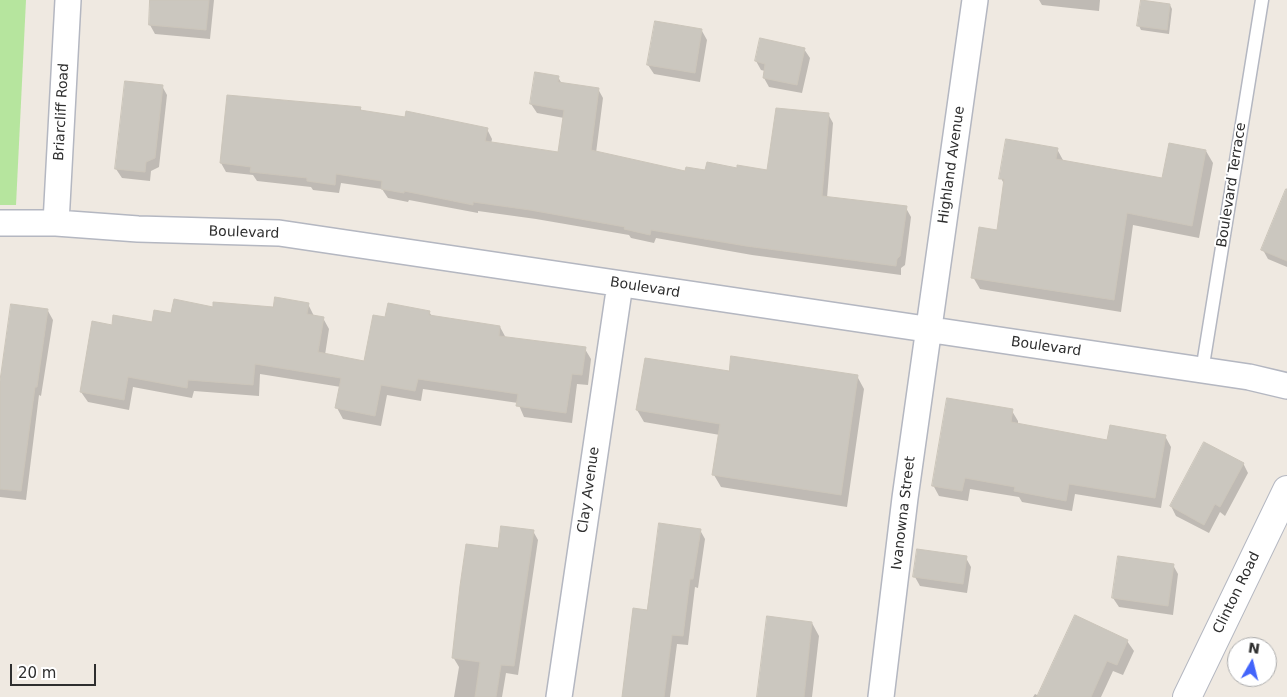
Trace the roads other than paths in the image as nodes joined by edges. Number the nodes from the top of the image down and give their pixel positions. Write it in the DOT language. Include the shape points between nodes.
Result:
graph roads {
  1 [pos="68,0"];
  2 [pos="975,0"];
  3 [pos="1262,0"];
  4 [pos="56,223"];
  5 [pos="0,224"];
  6 [pos="620,284"];
  7 [pos="929,330"];
  8 [pos="1202,370"];
  9 [pos="1287,386"];
  10 [pos="1287,490"];
  11 [pos="559,697"];
  12 [pos="881,697"];
  13 [pos="1187,697"];
  1 -- 4 [label="street, Briarcliff Road"];
  2 -- 7 [label="street, Highland Avenue"];
  3 -- 8 [label="lane, Boulevard Terrace"];
  4 -- 5 [label="street, Boulevard"];
  4 -- 6 [label="street, Boulevard" via="279,233"];
  6 -- 7 [label="street, Boulevard"];
  6 -- 11 [label="street, Clay Avenue"];
  7 -- 8 [label="street, Boulevard"];
  7 -- 12 [label="street, Ivanowna Street"];
  8 -- 9 [label="street, Boulevard"];
  10 -- 13 [label="street, Clinton Road"];
}
